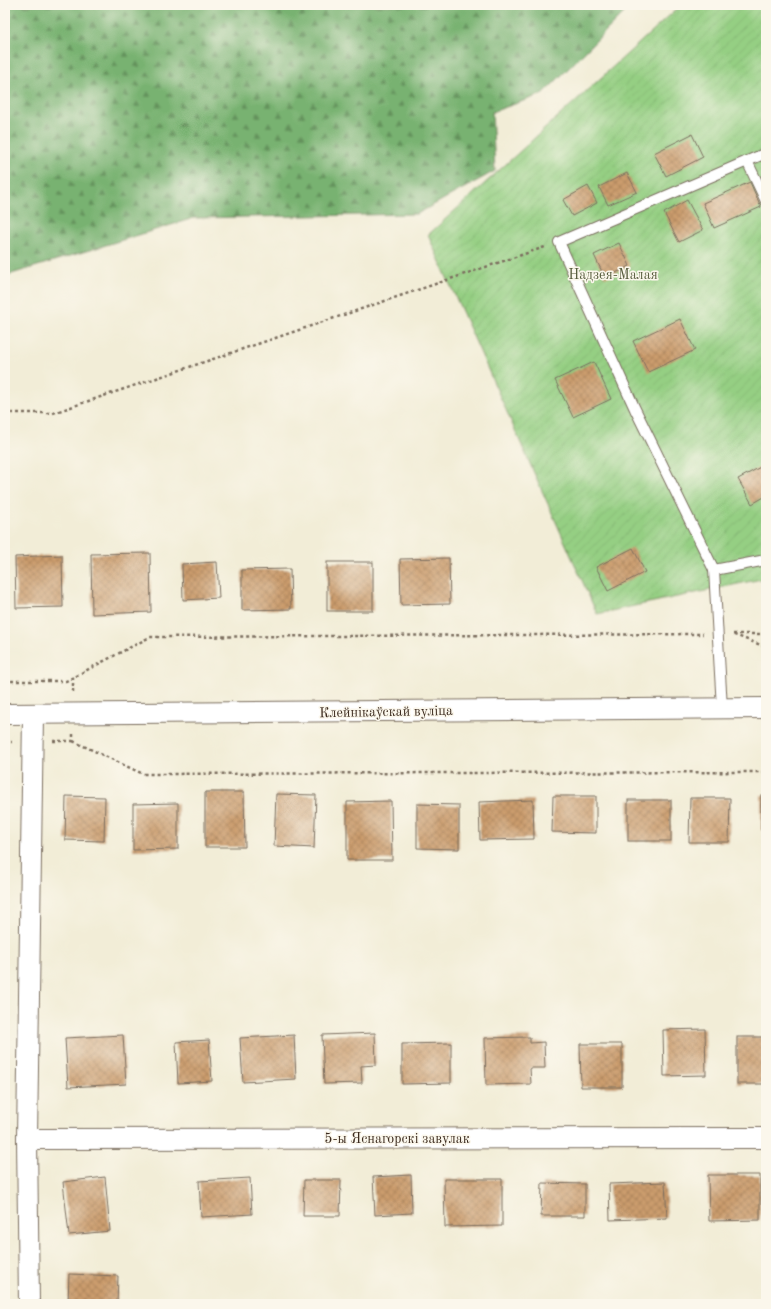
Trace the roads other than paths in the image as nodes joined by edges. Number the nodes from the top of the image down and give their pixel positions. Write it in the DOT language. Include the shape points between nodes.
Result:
graph roads {
  1 [pos="766,153"];
  2 [pos="747,162"];
  3 [pos="766,201"];
  4 [pos="766,560"];
  5 [pos="714,570"];
  6 [pos="722,708"];
  7 [pos="766,708"];
  8 [pos="5,714"];
  9 [pos="33,714"];
  10 [pos="766,1138"];
  11 [pos="27,1139"];
  12 [pos="29,1304"];
  1 -- 2 [label="lane"];
  2 -- 3 [label="lane"];
  2 -- 5 [label="lane" via="559,242"];
  4 -- 5 [label="lane"];
  5 -- 6 [label="lane"];
  6 -- 7 [label="street, Клейнікаўскай вуліца"];
  6 -- 9 [label="street, Клейнікаўскай вуліца"];
  8 -- 9 [label="street, Клейнікаўскай вуліца"];
  9 -- 11 [label="street"];
  10 -- 11 [label="street, 5-ы Яснагорскі завулак"];
  11 -- 12 [label="street"];
}
